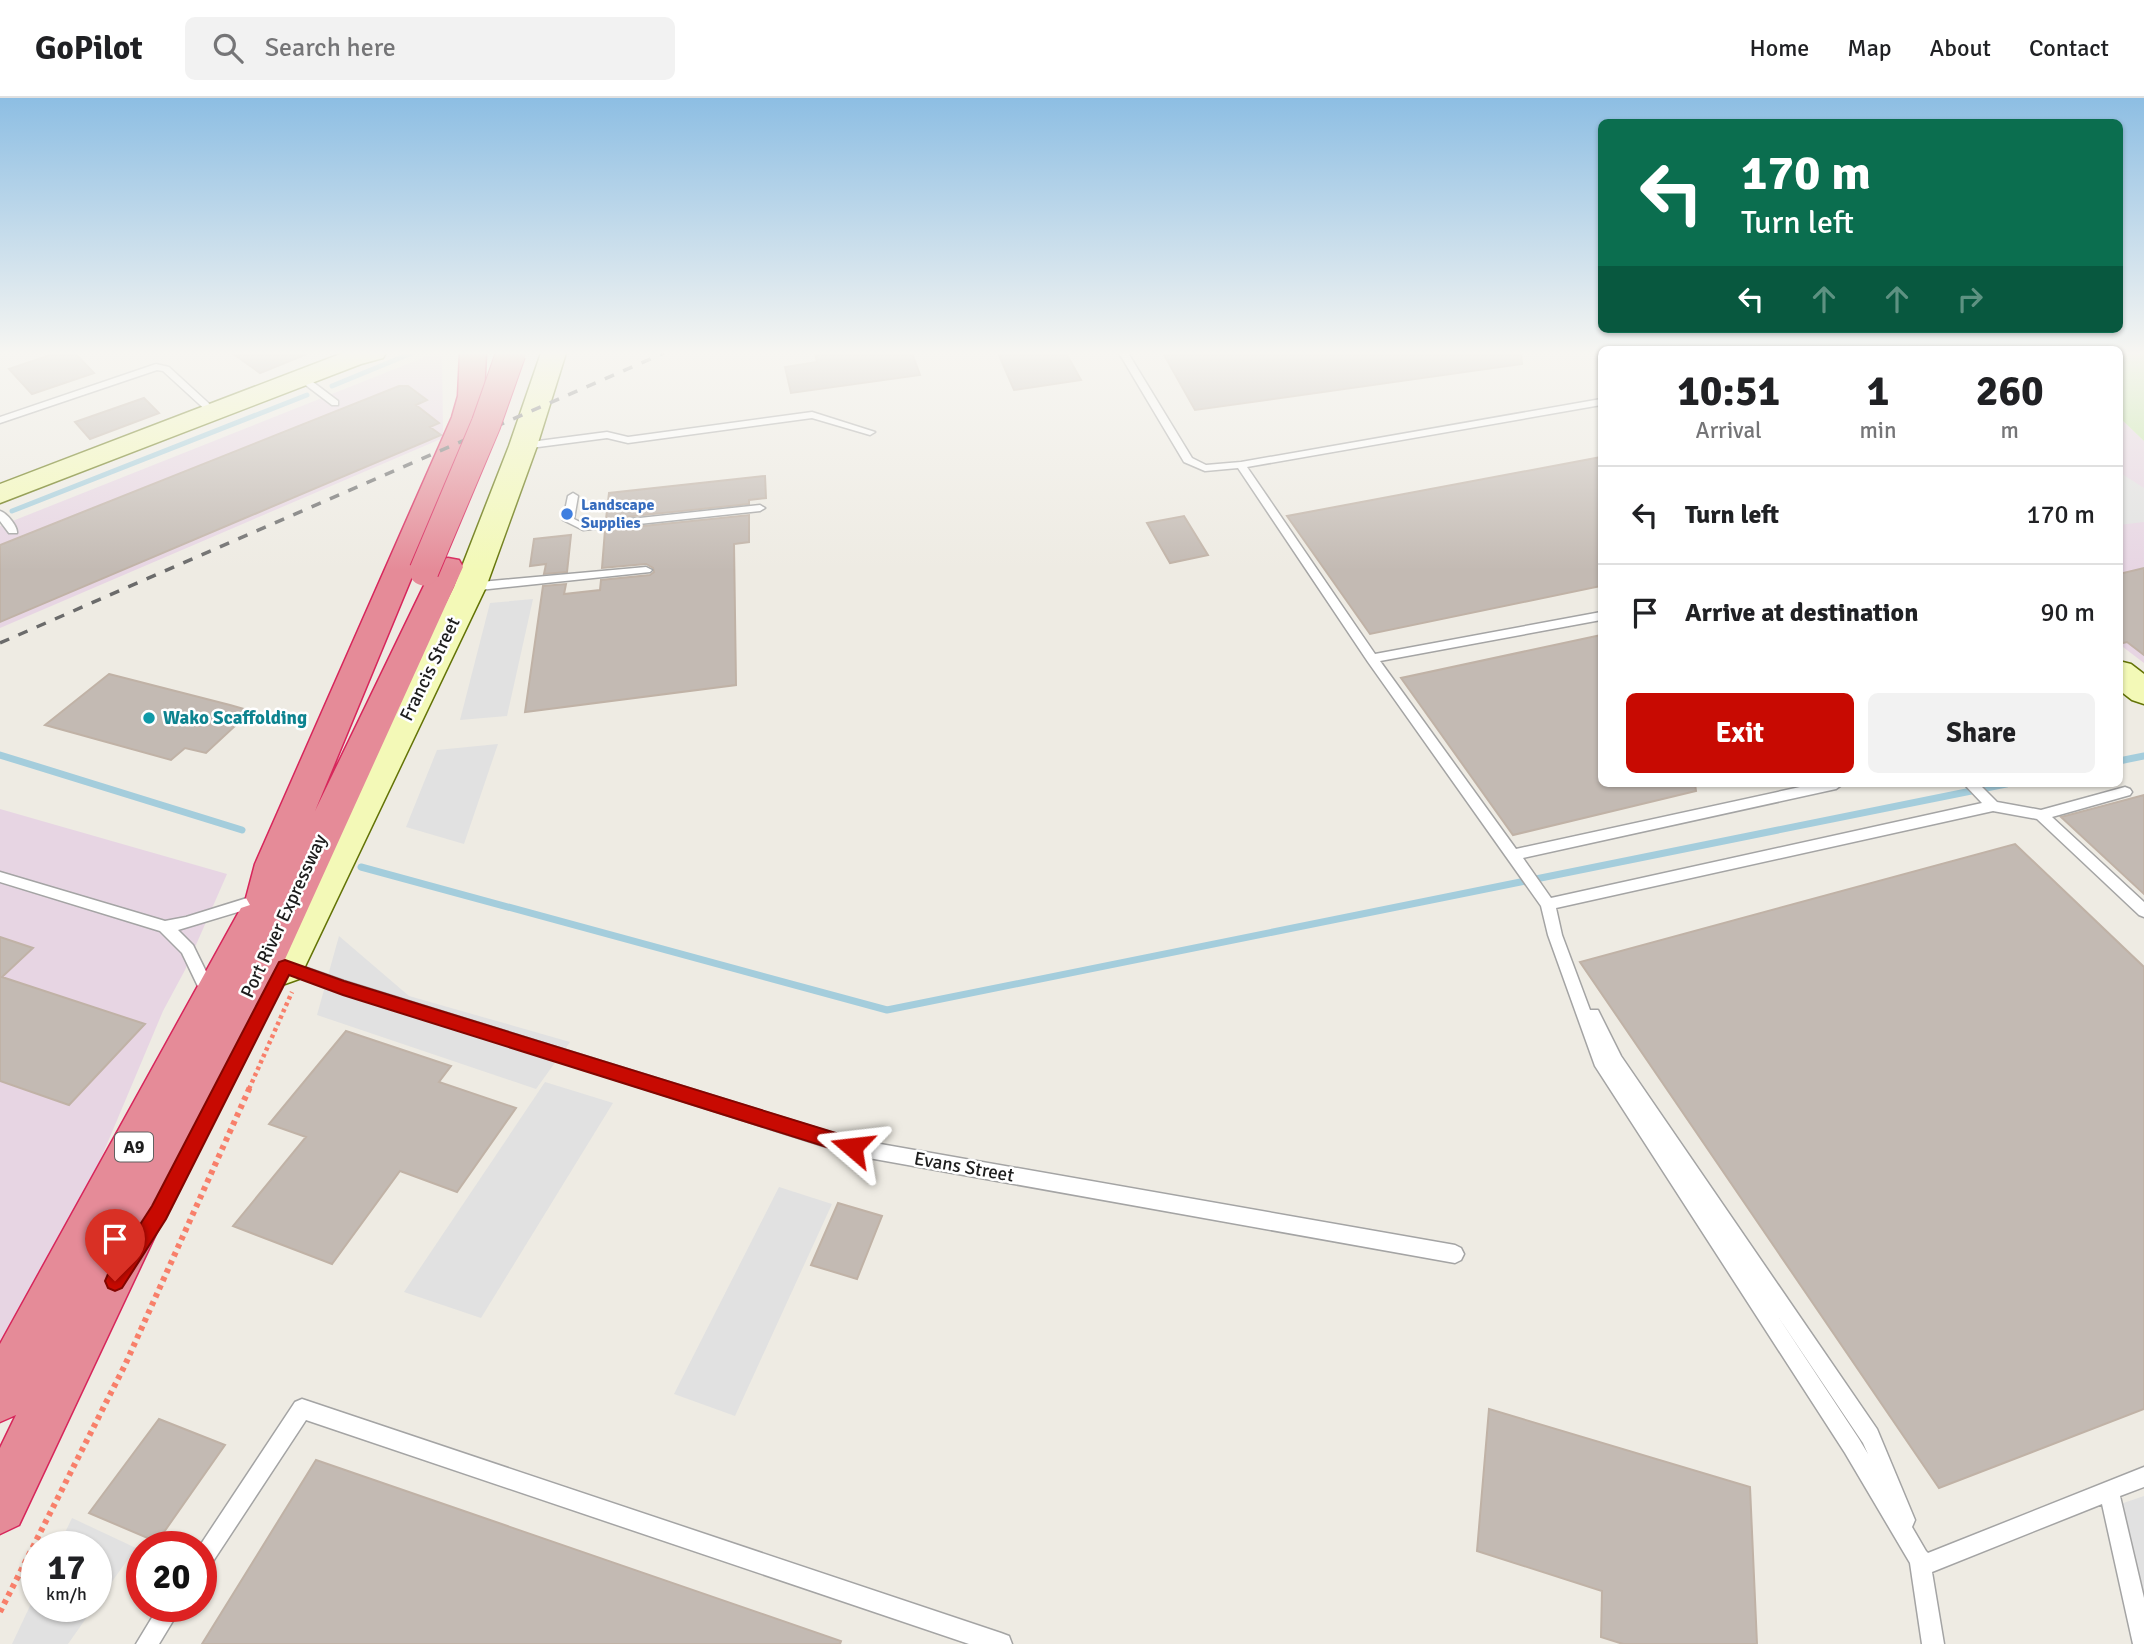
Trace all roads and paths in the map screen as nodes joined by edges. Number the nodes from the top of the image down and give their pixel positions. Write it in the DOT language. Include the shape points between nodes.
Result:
graph roads {
  1 [pos="179,425"];
  2 [pos="462,425"];
  3 [pos="486,425"];
  4 [pos="505,425"];
  5 [pos="529,425"];
  6 [pos="737,425"];
  7 [pos="847,425"];
  8 [pos="1167,425"];
  9 [pos="1471,425"];
  10 [pos="870,432"];
  11 [pos="523,446"];
  12 [pos="1241,466"];
  13 [pos="0,494"];
  14 [pos="573,496"];
  15 [pos="760,508"];
  16 [pos="0,514"];
  17 [pos="13,531"];
  18 [pos="646,570"];
  19 [pos="447,575"];
  20 [pos="1598,617"];
  21 [pos="1372,659"];
  22 [pos="2123,675"];
  23 [pos="2144,692"];
  24 [pos="1822,787"];
  25 [pos="1974,787"];
  26 [pos="2125,792"];
  27 [pos="1993,806"];
  28 [pos="2041,815"];
  29 [pos="1513,855"];
  30 [pos="0,877"];
  31 [pos="266,898"];
  32 [pos="1548,904"];
  33 [pos="2144,911"];
  34 [pos="165,927"];
  35 [pos="1555,935"];
  36 [pos="293,969"];
  37 [pos="212,1001"];
  38 [pos="1455,1254"];
  39 [pos="86,1327"];
  40 [pos="0,1395"];
  41 [pos="2144,1477"];
  42 [pos="2109,1491"];
  43 [pos="0,1506"];
  44 [pos="217,1538"];
  45 [pos="1923,1565"];
  46 [pos="0,1612"];
  47 [pos="161,1622"];
  48 [pos="147,1644"];
  49 [pos="1001,1644"];
  50 [pos="1933,1644"];
  51 [pos="2144,1644"];
  1 -- 13 [label="main road"];
  2 -- 31 [label="highway" via="274,864"];
  3 -- 19 [label="highway, Port River Expressway / A9, bridge"];
  4 -- 19 [label="highway, Port River Expressway / A9"];
  5 -- 11 [label="main road, Francis Street"];
  6 -- 11 [label="lane" via="628,440 607,435"];
  7 -- 10 [label="lane"];
  8 -- 12 [label="lane" via="1188,460 1205,468"];
  9 -- 12 [label="lane"];
  11 -- 19 [label="main road, Francis Street"];
  12 -- 21 [label="lane"];
  14 -- 15 [label="lane" via="568,520 583,527"];
  16 -- 17 [label="lane"];
  18 -- 19 [label="lane"];
  19 -- 31 [label="highway, Port River Expressway / A9"];
  19 -- 36 [label="main road, Francis Street"];
  19 -- 39 [label="highway, Port River Expressway / A9"];
  20 -- 21 [label="lane"];
  21 -- 29 [label="lane"];
  22 -- 23 [label="main road"];
  24 -- 29 [label="lane"];
  25 -- 27 [label="lane"];
  26 -- 28 [label="lane"];
  27 -- 28 [label="lane"];
  27 -- 32 [label="lane"];
  28 -- 33 [label="lane"];
  29 -- 32 [label="lane"];
  30 -- 34 [label="lane"];
  31 -- 34 [label="lane"];
  31 -- 37 [label="highway, Port River Expressway / A9"];
  32 -- 35 [label="lane"];
  34 -- 37 [label="lane" via="188,949"];
  35 -- 45 [label="lane" via="1601,1061 1852,1446"];
  35 -- 45 [label="lane" via="1615,1061 1870,1436"];
  36 -- 38 [label="lane, Evans Street" via="852,1147"];
  36 -- 39 [label="highway" via="159,1212"];
  36 -- 46 [label="path" via="125,1365"];
  37 -- 40 [label="highway, Port River Expressway / A9"];
  39 -- 43 [label="highway, Port River Expressway / A9"];
  41 -- 42 [label="lane"];
  42 -- 45 [label="lane"];
  42 -- 51 [label="lane"];
  44 -- 49 [label="lane" via="302,1409"];
  45 -- 50 [label="lane"];
  47 -- 48 [label="lane"];
}
